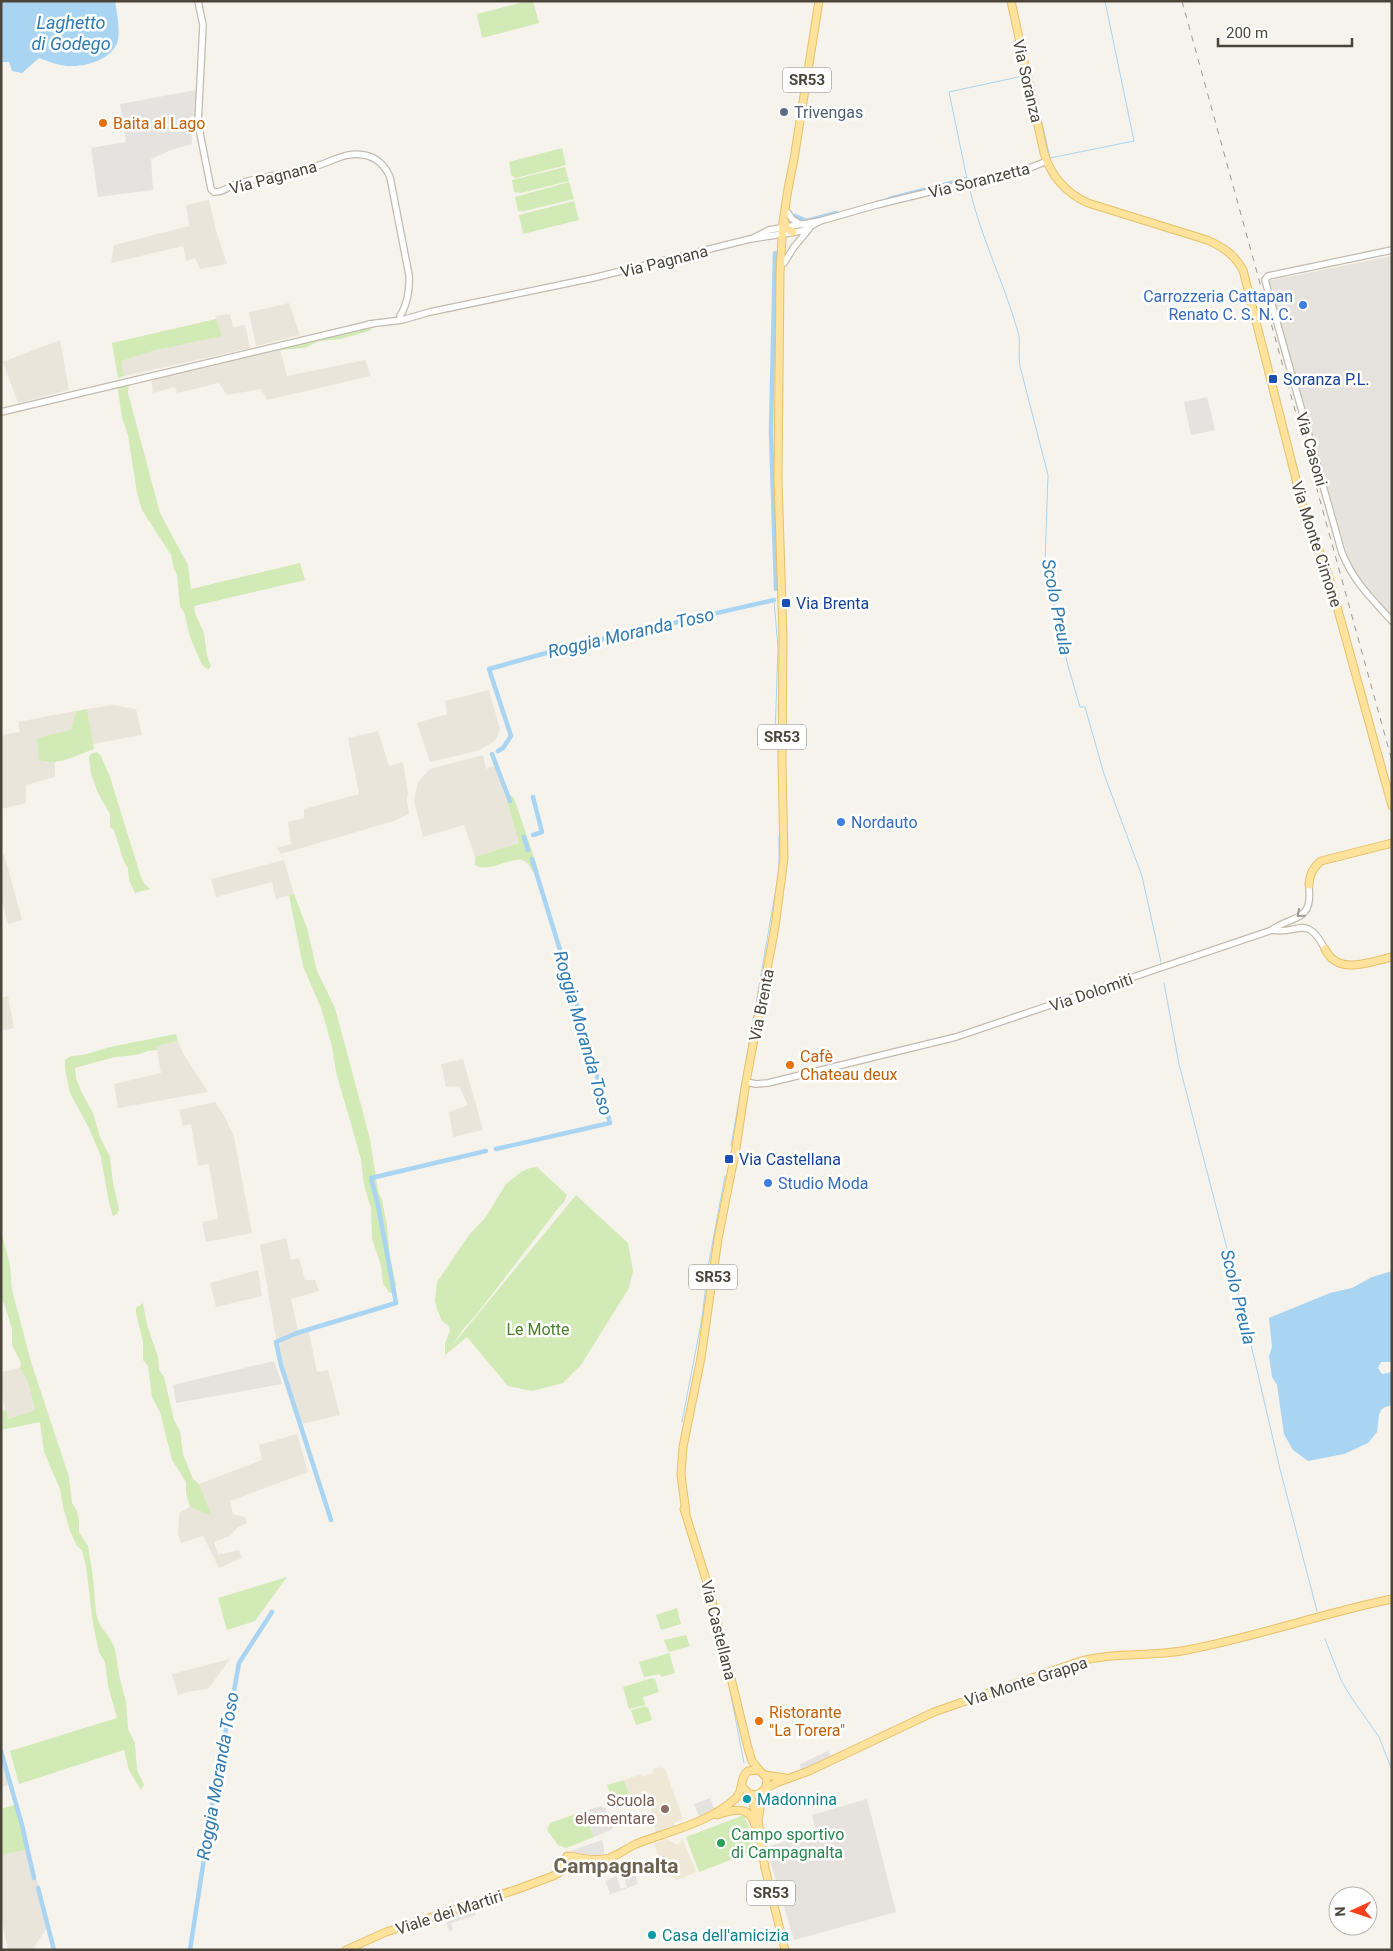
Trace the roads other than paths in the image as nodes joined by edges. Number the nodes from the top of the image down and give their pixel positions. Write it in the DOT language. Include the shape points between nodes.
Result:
graph roads {
  1 [pos="198,1"];
  2 [pos="818,1"];
  3 [pos="1011,1"];
  4 [pos="794,158"];
  5 [pos="1047,161"];
  6 [pos="788,214"];
  7 [pos="820,221"];
  8 [pos="800,224"];
  9 [pos="810,228"];
  10 [pos="785,231"];
  11 [pos="770,237"];
  12 [pos="750,239"];
  13 [pos="781,247"];
  14 [pos="1392,250"];
  15 [pos="784,264"];
  16 [pos="784,274"];
  17 [pos="1246,280"];
  18 [pos="405,315"];
  19 [pos="780,321"];
  20 [pos="369,324"];
  21 [pos="1,412"];
  22 [pos="1392,621"];
  23 [pos="1392,806"];
  24 [pos="1392,843"];
  25 [pos="1309,885"];
  26 [pos="1272,930"];
  27 [pos="1325,949"];
  28 [pos="1392,957"];
  29 [pos="746,1082"];
  30 [pos="736,1148"];
  31 [pos="691,1406"];
  32 [pos="679,1445"];
  33 [pos="681,1476"];
  34 [pos="686,1513"];
  35 [pos="1392,1599"];
  36 [pos="748,1748"];
  37 [pos="762,1772"];
  38 [pos="746,1773"];
  39 [pos="789,1778"];
  40 [pos="742,1786"];
  41 [pos="764,1791"];
  42 [pos="749,1794"];
  43 [pos="737,1797"];
  44 [pos="759,1826"];
  45 [pos="679,1828"];
  46 [pos="761,1844"];
  47 [pos="601,1859"];
  48 [pos="568,1865"];
  49 [pos="346,1950"];
  50 [pos="786,1950"];
  1 -- 18 [label="street, Via Pagnana" via="203,25 198,123 212,190 220,192 235,185 314,167 350,155 363,154 377,160 388,173 394,193 409,275"];
  2 -- 4 [label="main road, Via Brenta / SR53"];
  3 -- 5 [label="main road, Via Soranza"];
  4 -- 6 [label="main road, Via Brenta / SR53"];
  4 -- 10 [label="main road, Via Brenta / SR53"];
  5 -- 7 [label="street, Via Soranzetta"];
  5 -- 17 [label="main road, Via Soranzetta" via="1059,182 1074,196 1222,247 1238,261"];
  6 -- 8 [label="street"];
  6 -- 10 [label="main road, Via Brenta / SR53"];
  7 -- 8 [label="street, Via Soranzetta"];
  7 -- 9 [label="street, Via Soranzetta"];
  8 -- 10 [label="street, Via Soranzetta"];
  9 -- 10 [label="street, Via Soranzetta"];
  9 -- 15 [label="street"];
  10 -- 11 [label="street, Via Pagnana"];
  10 -- 12 [label="street, Via Pagnana" via="769,230"];
  10 -- 13 [label="main road, Via Brenta / SR53"];
  10 -- 15 [label="main road, Via Brenta / SR53"];
  10 -- 16 [label="main road"];
  11 -- 12 [label="street, Via Pagnana"];
  11 -- 13 [label="street"];
  12 -- 18 [label="street, Via Pagnana" via="594,278"];
  13 -- 19 [label="main road, Via Brenta / SR53"];
  14 -- 22 [label="street, Via Casoni" via="1268,276 1265,280 1337,537 1350,572"];
  15 -- 16 [label="main road, Via Brenta / SR53"];
  16 -- 19 [label="main road, Via Brenta / SR53"];
  17 -- 23 [label="main road, Via Monte Cimone" via="1303,507 1328,574"];
  18 -- 20 [label="street, Via Pagnana"];
  18 -- 20 [label="street, Via Pagnana" via="391,322"];
  19 -- 29 [label="main road, Via Brenta / SR53" via="778,479 784,858 775,927"];
  20 -- 21 [label="street, Via Pagnana"];
  24 -- 25 [label="main road, Via Dolomiti" via="1321,861 1313,868"];
  25 -- 26 [label="street, Via Dolomiti, one-way" via="1306,910"];
  26 -- 27 [label="street" via="1308,929"];
  26 -- 29 [label="street, Via Dolomiti" via="956,1037 768,1083"];
  27 -- 28 [label="main road" via="1331,959 1346,966"];
  29 -- 30 [label="main road, Via Brenta / SR53"];
  30 -- 31 [label="main road, Via Castellana / SR53"];
  31 -- 32 [label="main road, Via Castellana / SR53"];
  31 -- 33 [label="main road, Via Castellana / SR53"];
  32 -- 33 [label="main road"];
  32 -- 34 [label="main road, Via Castellana / SR53" via="677,1478"];
  33 -- 34 [label="main road, Via Castellana / SR53"];
  34 -- 36 [label="main road, Via Castellana / SR53" via="710,1592"];
  35 -- 39 [label="main road, Via Monte Grappa" via="1170,1654 1081,1661 934,1712"];
  36 -- 37 [label="main road, SR53" via="752,1761"];
  36 -- 38 [label="main road, SR53"];
  37 -- 38 [label="main road"];
  37 -- 39 [label="main road, Via Monte Grappa"];
  37 -- 41 [label="main road" via="768,1782"];
  38 -- 40 [label="main road"];
  39 -- 41 [label="main road, Via Monte Grappa"];
  40 -- 42 [label="main road"];
  40 -- 43 [label="main road"];
  41 -- 42 [label="main road" via="756,1796"];
  41 -- 44 [label="main road, SR53"];
  42 -- 43 [label="main road"];
  42 -- 44 [label="main road, SR53"];
  43 -- 45 [label="main road" via="716,1813"];
  44 -- 46 [label="main road, SR53"];
  45 -- 46 [label="main road" via="729,1811 742,1810 752,1817"];
  45 -- 47 [label="main road"];
  46 -- 50 [label="main road, SR53"];
  47 -- 48 [label="main road"];
  47 -- 48 [label="main road" via="572,1856 574,1860"];
  48 -- 49 [label="main road, Viale dei Martiri" via="553,1876 386,1932"];
}
